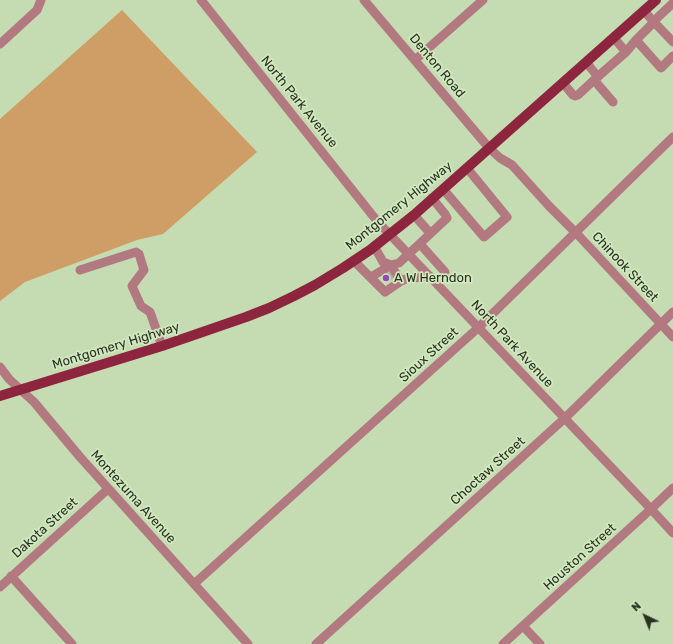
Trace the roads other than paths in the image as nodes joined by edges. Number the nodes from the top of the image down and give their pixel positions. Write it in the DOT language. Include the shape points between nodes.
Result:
graph roads {
  1 [pos="41,0"];
  2 [pos="200,0"];
  3 [pos="364,0"];
  4 [pos="483,0"];
  5 [pos="656,0"];
  6 [pos="673,4"];
  7 [pos="644,11"];
  8 [pos="654,22"];
  9 [pos="614,38"];
  10 [pos="636,40"];
  11 [pos="673,42"];
  12 [pos="0,44"];
  13 [pos="626,52"];
  14 [pos="673,56"];
  15 [pos="415,60"];
  16 [pos="586,62"];
  17 [pos="596,79"];
  18 [pos="562,83"];
  19 [pos="613,102"];
  20 [pos="672,140"];
  21 [pos="489,148"];
  22 [pos="467,168"];
  23 [pos="443,189"];
  24 [pos="432,198"];
  25 [pos="414,215"];
  26 [pos="575,233"];
  27 [pos="390,234"];
  28 [pos="430,234"];
  29 [pos="420,244"];
  30 [pos="374,246"];
  31 [pos="409,255"];
  32 [pos="354,261"];
  33 [pos="80,270"];
  34 [pos="445,272"];
  35 [pos="385,275"];
  36 [pos="430,276"];
  37 [pos="401,281"];
  38 [pos="673,312"];
  39 [pos="661,324"];
  40 [pos="479,327"];
  41 [pos="673,337"];
  42 [pos="162,346"];
  43 [pos="0,367"];
  44 [pos="21,389"];
  45 [pos="0,396"];
  46 [pos="565,418"];
  47 [pos="673,488"];
  48 [pos="108,489"];
  49 [pos="651,509"];
  50 [pos="673,533"];
  51 [pos="12,576"];
  52 [pos="1,583"];
  53 [pos="194,584"];
  54 [pos="523,626"];
  55 [pos="72,644"];
  56 [pos="248,644"];
  57 [pos="316,644"];
  58 [pos="503,644"];
  59 [pos="540,644"];
  1 -- 12 [label="street" via="37,10"];
  2 -- 27 [label="street, North Park Avenue"];
  3 -- 15 [label="street, Denton Road"];
  4 -- 15 [label="street"];
  5 -- 7 [label="main road, Montgomery Highway"];
  6 -- 8 [label="street"];
  7 -- 8 [label="street"];
  7 -- 9 [label="main road, Montgomery Highway"];
  8 -- 10 [label="street"];
  8 -- 11 [label="street"];
  9 -- 13 [label="street"];
  9 -- 16 [label="main road, Montgomery Highway"];
  10 -- 13 [label="street"];
  10 -- 14 [label="street" via="660,68"];
  13 -- 17 [label="street"];
  15 -- 21 [label="street, Denton Road"];
  16 -- 17 [label="street"];
  16 -- 18 [label="main road, Montgomery Highway"];
  17 -- 18 [label="street" via="575,96"];
  17 -- 19 [label="street"];
  18 -- 21 [label="main road, Montgomery Highway"];
  20 -- 26 [label="street, Sioux Street"];
  21 -- 22 [label="main road, Montgomery Highway"];
  21 -- 26 [label="street, Denton Road" via="512,165"];
  22 -- 23 [label="main road, Montgomery Highway"];
  22 -- 23 [label="street" via="507,217 484,238"];
  23 -- 24 [label="main road, Montgomery Highway"];
  24 -- 25 [label="main road, Montgomery Highway"];
  24 -- 28 [label="street" via="446,219"];
  25 -- 27 [label="main road, Montgomery Highway"];
  25 -- 28 [label="street"];
  26 -- 39 [label="street, Chinook Street"];
  26 -- 40 [label="street, Sioux Street"];
  27 -- 30 [label="main road, Montgomery Highway"];
  27 -- 31 [label="street, North Park Avenue"];
  28 -- 29 [label="street"];
  29 -- 31 [label="street"];
  29 -- 34 [label="street"];
  30 -- 32 [label="main road, Montgomery Highway"];
  30 -- 35 [label="street" via="383,262"];
  31 -- 35 [label="street"];
  31 -- 36 [label="street, North Park Avenue"];
  32 -- 35 [label="street"];
  32 -- 42 [label="main road, Montgomery Highway" via="270,308"];
  33 -- 42 [label="street" via="136,252 139,254 144,270 132,286 141,306 150,312"];
  35 -- 37 [label="street"];
  35 -- 37 [label="street" via="385,292"];
  36 -- 37 [label="street"];
  36 -- 40 [label="street, North Park Avenue"];
  38 -- 39 [label="street, Choctaw Street"];
  39 -- 41 [label="street, Chinook Street"];
  39 -- 46 [label="street, Choctaw Street"];
  40 -- 46 [label="street, North Park Avenue"];
  40 -- 53 [label="street, Sioux Street"];
  42 -- 44 [label="main road, Montgomery Highway"];
  43 -- 44 [label="street, Montezuma Avenue"];
  44 -- 45 [label="main road, Montgomery Highway"];
  44 -- 48 [label="street, Montezuma Avenue"];
  46 -- 49 [label="street, North Park Avenue"];
  46 -- 57 [label="street, Choctaw Street"];
  47 -- 49 [label="street, Houston Street"];
  48 -- 51 [label="street, Dakota Street"];
  48 -- 53 [label="street, Montezuma Avenue"];
  49 -- 50 [label="street, North Park Avenue"];
  49 -- 54 [label="street, Houston Street"];
  51 -- 52 [label="street, Dakota Street"];
  51 -- 55 [label="street"];
  53 -- 56 [label="street, Montezuma Avenue"];
  54 -- 58 [label="street, Houston Street"];
  54 -- 59 [label="street"];
}
